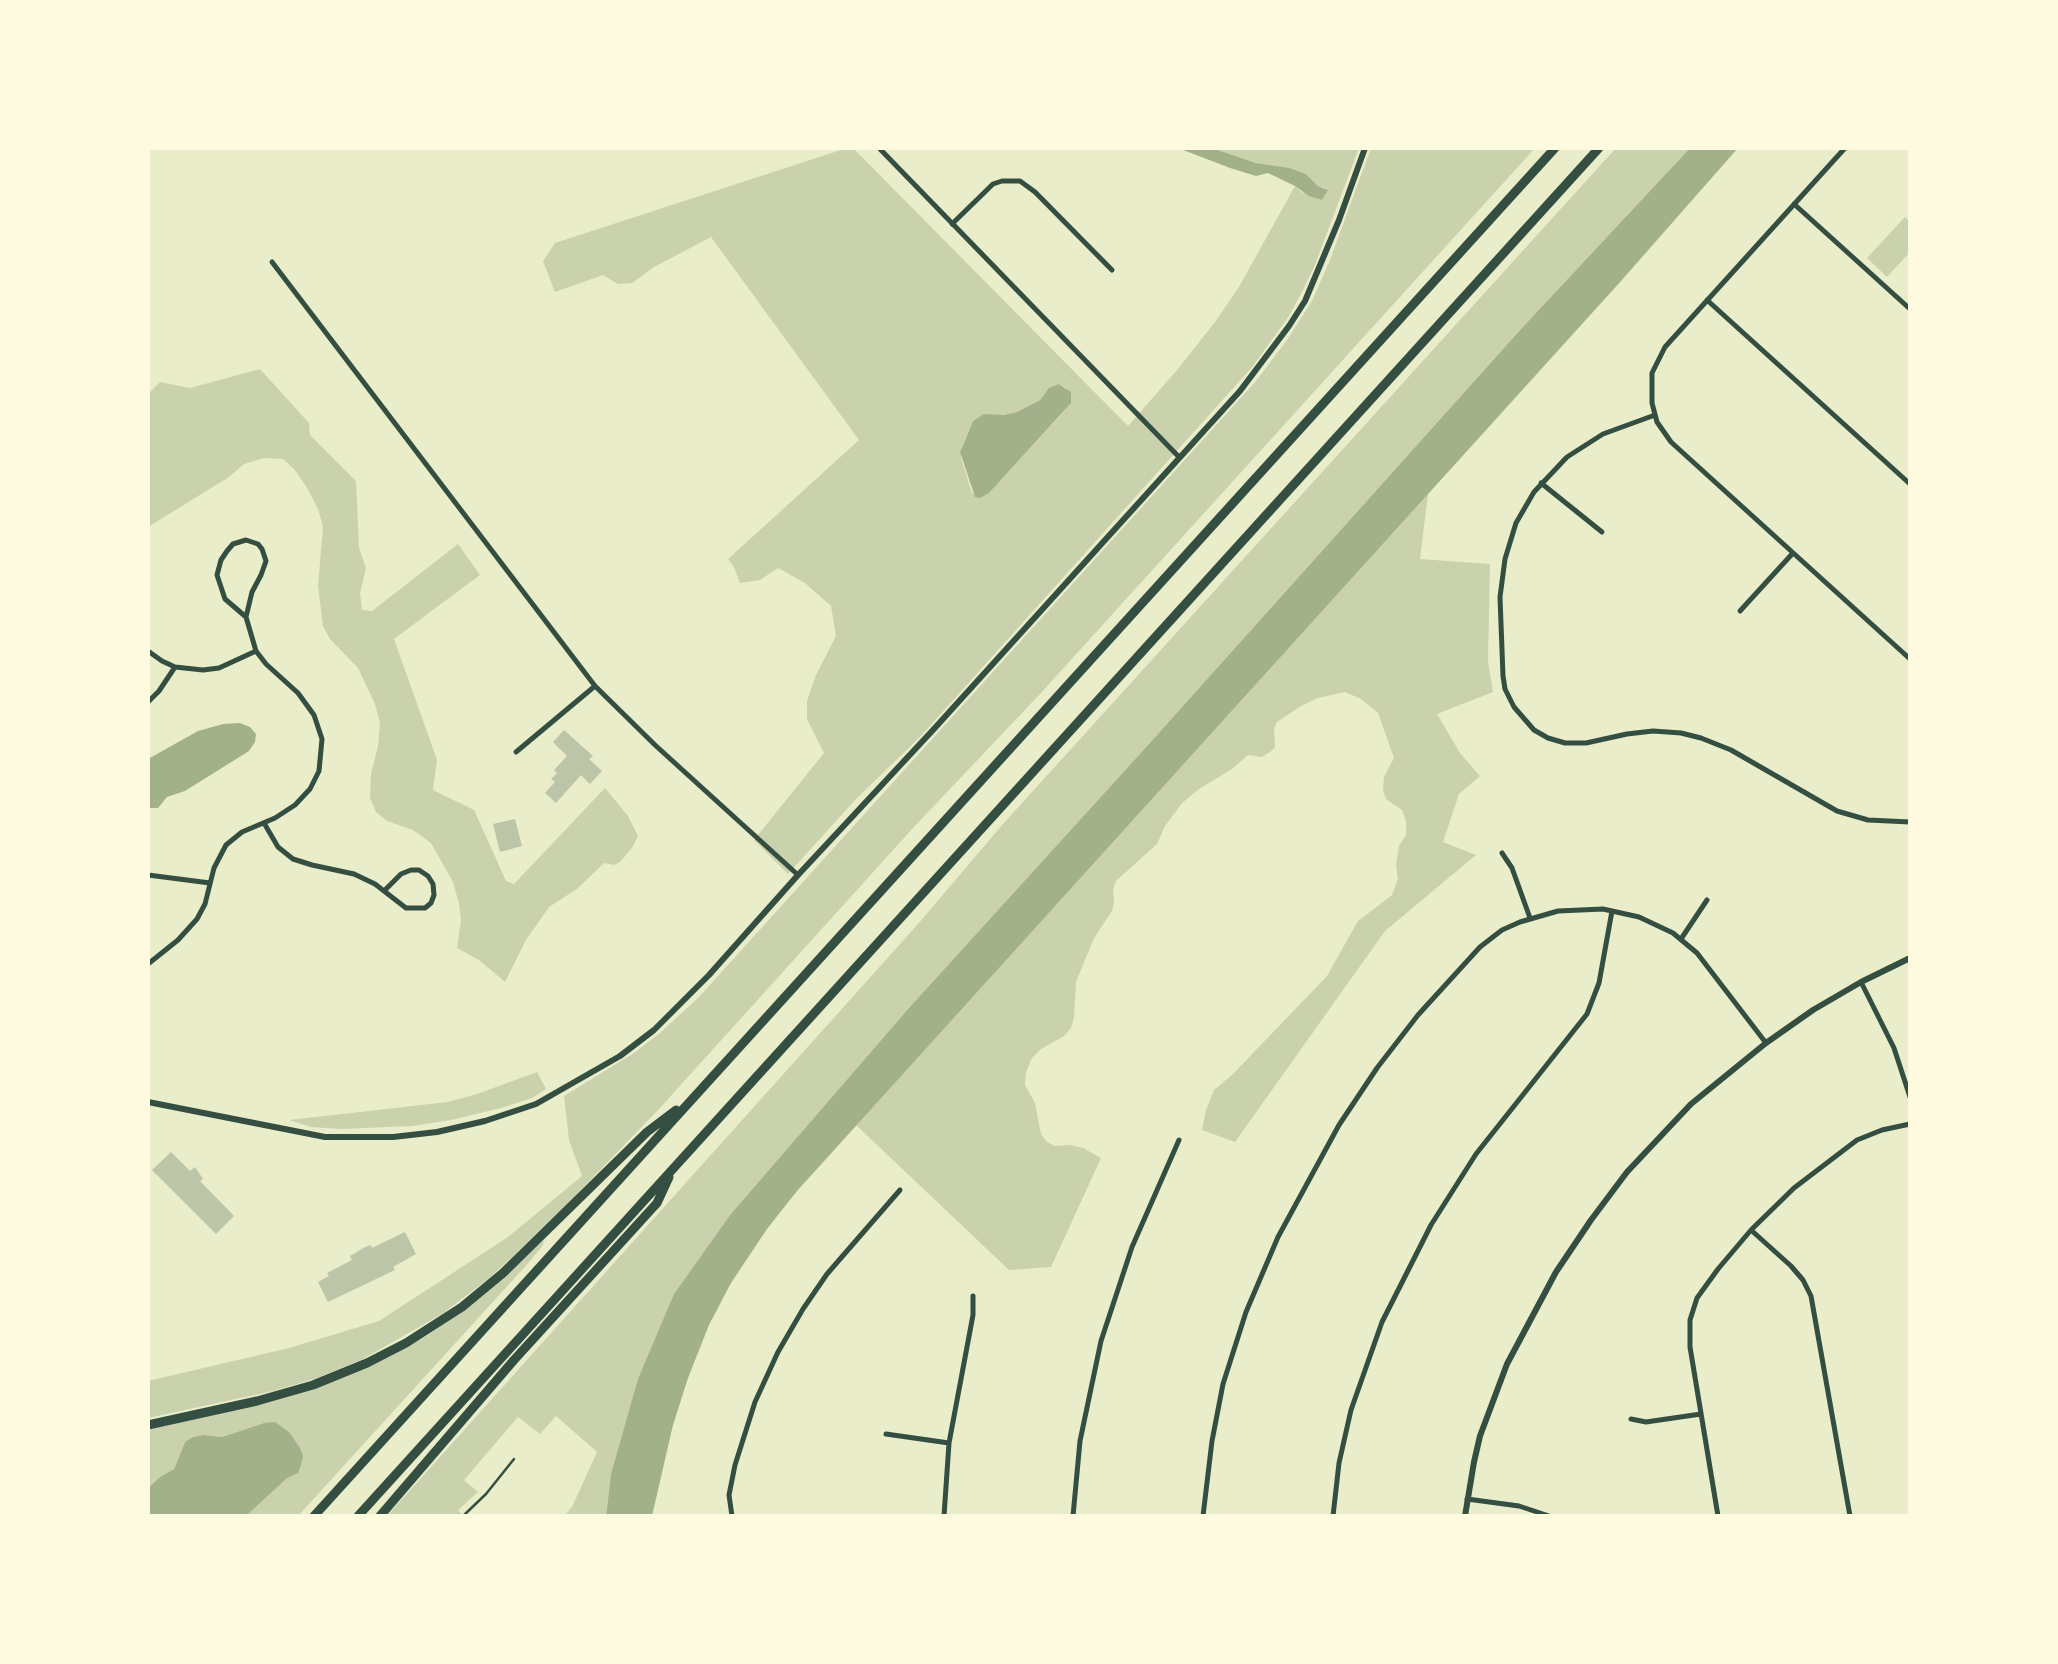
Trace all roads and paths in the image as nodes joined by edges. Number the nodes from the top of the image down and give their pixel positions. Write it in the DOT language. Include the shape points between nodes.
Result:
graph roads {
  1 [pos="878,148"];
  2 [pos="1365,148"];
  3 [pos="1555,148"];
  4 [pos="1599,148"];
  5 [pos="1845,148"];
  6 [pos="1794,204"];
  7 [pos="952,224"];
  8 [pos="272,262"];
  9 [pos="1112,270"];
  10 [pos="1707,300"];
  11 [pos="1910,310"];
  12 [pos="1654,415"];
  13 [pos="1179,458"];
  14 [pos="1541,483"];
  15 [pos="1910,484"];
  16 [pos="1602,532"];
  17 [pos="1793,553"];
  18 [pos="1740,611"];
  19 [pos="246,617"];
  20 [pos="148,650"];
  21 [pos="256,651"];
  22 [pos="1910,659"];
  23 [pos="175,667"];
  24 [pos="595,686"];
  25 [pos="148,702"];
  26 [pos="516,752"];
  27 [pos="264,822"];
  28 [pos="1910,822"];
  29 [pos="1502,852"];
  30 [pos="798,874"];
  31 [pos="148,875"];
  32 [pos="210,883"];
  33 [pos="384,891"];
  34 [pos="1708,900"];
  35 [pos="1612,910"];
  36 [pos="1530,918"];
  37 [pos="1681,938"];
  38 [pos="1910,958"];
  39 [pos="148,964"];
  40 [pos="1861,982"];
  41 [pos="1766,1043"];
  42 [pos="698,1092"];
  43 [pos="1910,1097"];
  44 [pos="148,1102"];
  45 [pos="1910,1124"];
  46 [pos="1179,1140"];
  47 [pos="673,1167"];
  48 [pos="900,1190"];
  49 [pos="1752,1230"];
  50 [pos="973,1296"];
  51 [pos="1701,1414"];
  52 [pos="1631,1420"];
  53 [pos="148,1425"];
  54 [pos="886,1434"];
  55 [pos="949,1443"];
  56 [pos="514,1459"];
  57 [pos="1467,1499"];
  58 [pos="314,1516"];
  59 [pos="358,1516"];
  60 [pos="380,1516"];
  61 [pos="463,1516"];
  62 [pos="732,1516"];
  63 [pos="944,1516"];
  64 [pos="1073,1516"];
  65 [pos="1203,1516"];
  66 [pos="1332,1516"];
  67 [pos="1465,1516"];
  68 [pos="1549,1516"];
  69 [pos="1718,1516"];
  70 [pos="1850,1516"];
  1 -- 7 [label="street"];
  2 -- 13 [label="street" via="1305,301 1240,390"];
  3 -- 42 [label="highway"];
  4 -- 47 [label="highway"];
  5 -- 6 [label="street"];
  6 -- 10 [label="street"];
  6 -- 11 [label="street"];
  7 -- 9 [label="street" via="993,184 1020,181"];
  7 -- 13 [label="street"];
  8 -- 24 [label="street"];
  10 -- 12 [label="street" via="1656,362"];
  10 -- 15 [label="street"];
  12 -- 14 [label="street" via="1588,442"];
  12 -- 17 [label="street" via="1671,442"];
  13 -- 30 [label="street"];
  14 -- 16 [label="street"];
  14 -- 28 [label="street" via="1511,536 1500,585 1504,683 1528,724 1566,743 1644,732 1690,735 1731,750 1837,810"];
  17 -- 18 [label="street"];
  17 -- 22 [label="street"];
  19 -- 19 [label="street" via="266,561 258,544 246,540 227,550 218,576 224,599"];
  19 -- 21 [label="street"];
  20 -- 23 [label="street"];
  21 -- 23 [label="street" via="212,670"];
  21 -- 27 [label="street" via="306,702 322,739 320,771 310,789"];
  23 -- 25 [label="street"];
  24 -- 26 [label="street"];
  24 -- 30 [label="street"];
  27 -- 32 [label="street" via="226,846"];
  27 -- 33 [label="street" via="293,859 354,874"];
  29 -- 36 [label="street"];
  30 -- 44 [label="street" via="654,1030 580,1081 516,1112 437,1132 347,1138"];
  31 -- 32 [label="street"];
  32 -- 39 [label="street" via="189,929"];
  33 -- 33 [label="street" via="416,910 434,895 420,870 400,874"];
  34 -- 37 [label="street"];
  35 -- 36 [label="street" via="1569,909"];
  35 -- 37 [label="street"];
  35 -- 66 [label="street" via="1587,1014 1476,1154 1388,1309 1350,1410"];
  36 -- 65 [label="street" via="1480,947 1418,1014 1304,1186 1237,1338 1217,1411"];
  37 -- 41 [label="street"];
  38 -- 40 [label="street"];
  40 -- 41 [label="street"];
  40 -- 43 [label="street"];
  41 -- 57 [label="street" via="1658,1138 1556,1272 1498,1386"];
  42 -- 53 [label="highway" via="492,1282 406,1343 313,1385"];
  42 -- 58 [label="highway"];
  45 -- 49 [label="street" via="1850,1144"];
  46 -- 64 [label="street" via="1101,1341"];
  47 -- 59 [label="highway"];
  47 -- 60 [label="highway" via="657,1203"];
  48 -- 62 [label="street" via="827,1274 778,1352 734,1464"];
  49 -- 51 [label="street" via="1704,1287 1692,1312 1690,1347"];
  49 -- 70 [label="street" via="1798,1273 1811,1296"];
  50 -- 55 [label="street"];
  51 -- 52 [label="street"];
  51 -- 69 [label="street"];
  54 -- 55 [label="street"];
  55 -- 63 [label="street"];
  56 -- 61 [label="lane"];
  57 -- 67 [label="street"];
  57 -- 68 [label="street"];
}
